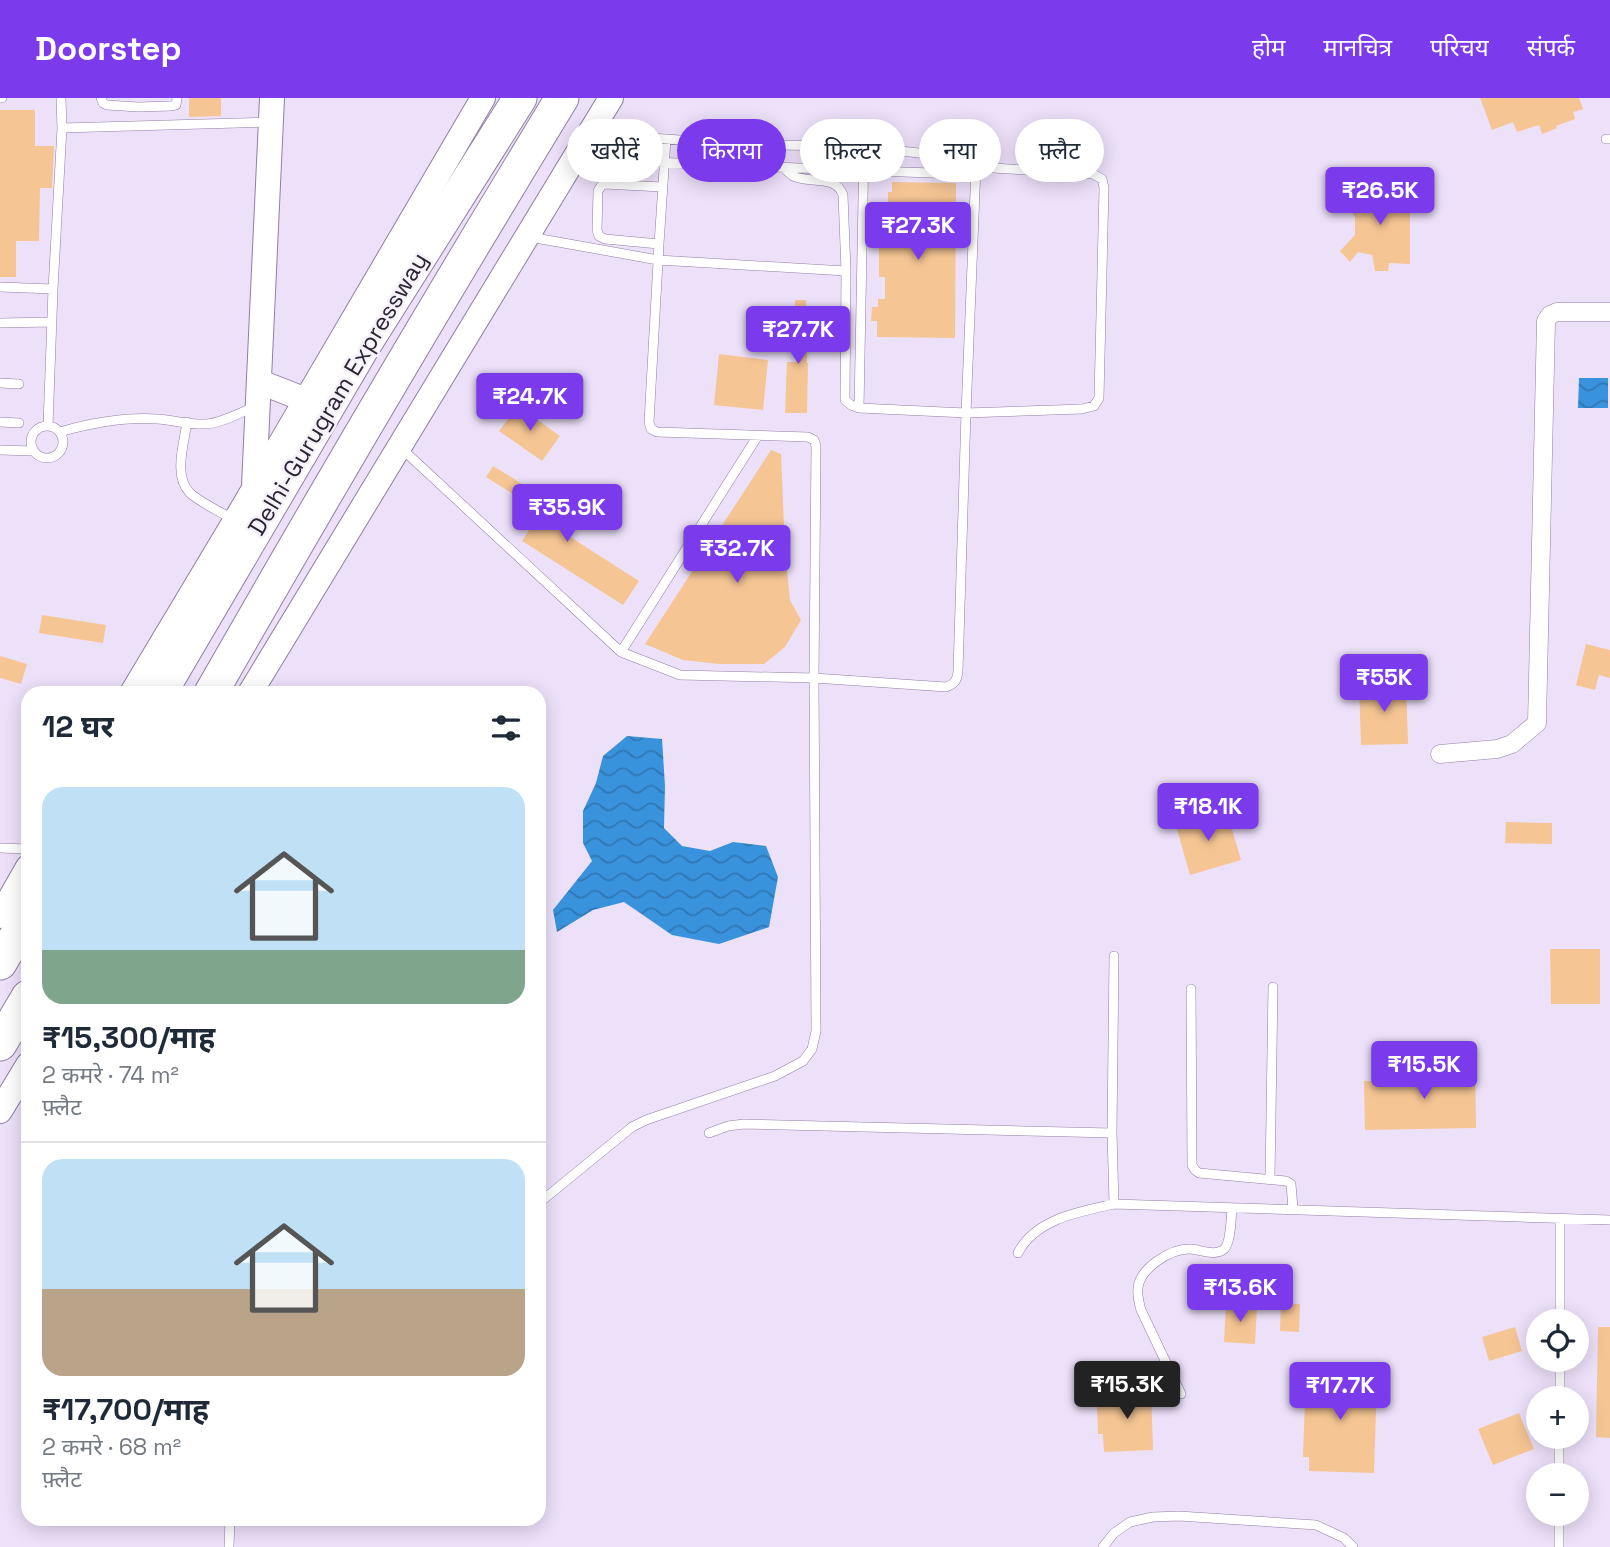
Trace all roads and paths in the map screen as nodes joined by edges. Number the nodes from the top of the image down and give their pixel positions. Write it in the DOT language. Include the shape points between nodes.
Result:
graph roads {
  1 [pos="61,98"];
  2 [pos="101,98"];
  3 [pos="177,98"];
  4 [pos="483,98"];
  5 [pos="520,98"];
  6 [pos="562,98"];
  7 [pos="611,98"];
  8 [pos="138,102"];
  9 [pos="272,110"];
  10 [pos="599,119"];
  11 [pos="62,128"];
  12 [pos="663,139"];
  13 [pos="666,139"];
  14 [pos="800,145"];
  15 [pos="664,162"];
  16 [pos="677,163"];
  17 [pos="786,169"];
  18 [pos="1001,169"];
  19 [pos="567,172"];
  20 [pos="863,182"];
  21 [pos="974,182"];
  22 [pos="662,187"];
  23 [pos="528,236"];
  24 [pos="659,244"];
  25 [pos="658,260"];
  26 [pos="846,271"];
  27 [pos="0,287"];
  28 [pos="53,289"];
  29 [pos="1610,312"];
  30 [pos="52,322"];
  31 [pos="0,323"];
  32 [pos="363,348"];
  33 [pos="0,383"];
  34 [pos="19,384"];
  35 [pos="259,393"];
  36 [pos="303,406"];
  37 [pos="859,408"];
  38 [pos="966,413"];
  39 [pos="0,422"];
  40 [pos="187,422"];
  41 [pos="19,423"];
  42 [pos="48,426"];
  43 [pos="60,432"];
  44 [pos="757,437"];
  45 [pos="400,447"];
  46 [pos="0,450"];
  47 [pos="33,451"];
  48 [pos="253,490"];
  49 [pos="235,521"];
  50 [pos="621,652"];
  51 [pos="814,678"];
  52 [pos="136,686"];
  53 [pos="164,686"];
  54 [pos="215,686"];
  55 [pos="255,686"];
  56 [pos="1440,754"];
  57 [pos="0,848"];
  58 [pos="21,849"];
  59 [pos="21,879"];
  60 [pos="0,916"];
  61 [pos="21,928"];
  62 [pos="1114,956"];
  63 [pos="0,963"];
  64 [pos="1273,988"];
  65 [pos="1191,989"];
  66 [pos="21,1009"];
  67 [pos="0,1044"];
  68 [pos="21,1079"];
  69 [pos="10,1100"];
  70 [pos="709,1133"];
  71 [pos="1112,1133"];
  72 [pos="1270,1179"];
  73 [pos="546,1197"];
  74 [pos="1114,1205"];
  75 [pos="1232,1208"];
  76 [pos="1293,1209"];
  77 [pos="1560,1219"];
  78 [pos="1610,1220"];
  79 [pos="1017,1253"];
  80 [pos="1560,1309"];
  81 [pos="1181,1394"];
  82 [pos="230,1526"];
  83 [pos="1559,1526"];
  84 [pos="229,1547"];
  85 [pos="1102,1547"];
  86 [pos="1353,1547"];
  87 [pos="1559,1547"];
  1 -- 11 [label="lane"];
  2 -- 8 [label="lane" via="107,105"];
  3 -- 8 [label="lane" via="172,106"];
  4 -- 36 [label="main road"];
  5 -- 32 [label="highway, Delhi-Gurugram Expressway"];
  6 -- 54 [label="highway, Delhi-Gurugram Expressway" via="346,456"];
  7 -- 10 [label="main road"];
  9 -- 11 [label="lane"];
  9 -- 35 [label="main road"];
  11 -- 28 [label="lane"];
  12 -- 13 [label="lane"];
  13 -- 14 [label="lane"];
  13 -- 15 [label="lane"];
  15 -- 16 [label="lane"];
  15 -- 22 [label="lane"];
  17 -- 26 [label="lane" via="794,177 841,188"];
  18 -- 38 [label="lane" via="1093,174 1102,179 1099,398 1094,406 1082,409"];
  19 -- 23 [label="main road"];
  20 -- 37 [label="lane"];
  21 -- 38 [label="lane"];
  22 -- 24 [label="lane"];
  22 -- 24 [label="lane" via="604,184 598,195 597,230 602,238"];
  23 -- 25 [label="lane"];
  23 -- 45 [label="main road"];
  24 -- 25 [label="lane"];
  25 -- 26 [label="lane"];
  25 -- 44 [label="lane" via="651,429"];
  26 -- 37 [label="lane" via="845,400"];
  27 -- 28 [label="lane"];
  28 -- 30 [label="lane"];
  29 -- 56 [label="street" via="1558,312 1546,321 1537,723 1512,744 1497,749"];
  30 -- 31 [label="lane"];
  30 -- 42 [label="lane"];
  32 -- 36 [label="highway"];
  32 -- 53 [label="highway, Delhi-Gurugram Expressway"];
  33 -- 34 [label="lane"];
  35 -- 36 [label="main road"];
  35 -- 40 [label="lane" via="214,423"];
  35 -- 48 [label="main road"];
  36 -- 48 [label="main road"];
  37 -- 38 [label="lane"];
  38 -- 51 [label="lane" via="956,681 946,687"];
  39 -- 41 [label="lane"];
  40 -- 43 [label="lane" via="109,421"];
  40 -- 49 [label="lane" via="183,484 191,494"];
  42 -- 43 [label="lane"];
  42 -- 47 [label="lane" via="32,435"];
  43 -- 47 [label="lane" via="63,445 54,457 43,458"];
  44 -- 50 [label="lane"];
  44 -- 51 [label="lane" via="808,438 816,446"];
  45 -- 50 [label="lane"];
  45 -- 55 [label="main road"];
  46 -- 47 [label="lane"];
  48 -- 49 [label="main road"];
  49 -- 52 [label="main road"];
  50 -- 51 [label="lane" via="680,675"];
  51 -- 73 [label="lane" via="816,1031 812,1049 803,1061 775,1076 632,1127"];
  57 -- 58 [label="lane"];
  59 -- 60 [label="main road"];
  61 -- 63 [label="highway"];
  62 -- 71 [label="lane"];
  64 -- 72 [label="lane"];
  65 -- 72 [label="lane" via="1192,1165 1199,1173"];
  66 -- 67 [label="highway"];
  68 -- 69 [label="main road"];
  70 -- 71 [label="lane" via="744,1124"];
  71 -- 74 [label="lane"];
  72 -- 76 [label="lane" via="1291,1184"];
  74 -- 75 [label="lane"];
  74 -- 79 [label="lane" via="1043,1226"];
  75 -- 76 [label="lane"];
  75 -- 81 [label="lane" via="1229,1238 1222,1251 1191,1249 1168,1254 1143,1275 1138,1286 1141,1310"];
  76 -- 77 [label="lane"];
  77 -- 78 [label="lane"];
  77 -- 80 [label="lane"];
  82 -- 84 [label="lane"];
  83 -- 87 [label="lane"];
  85 -- 86 [label="lane" via="1130,1522 1179,1516 1317,1525"];
}
